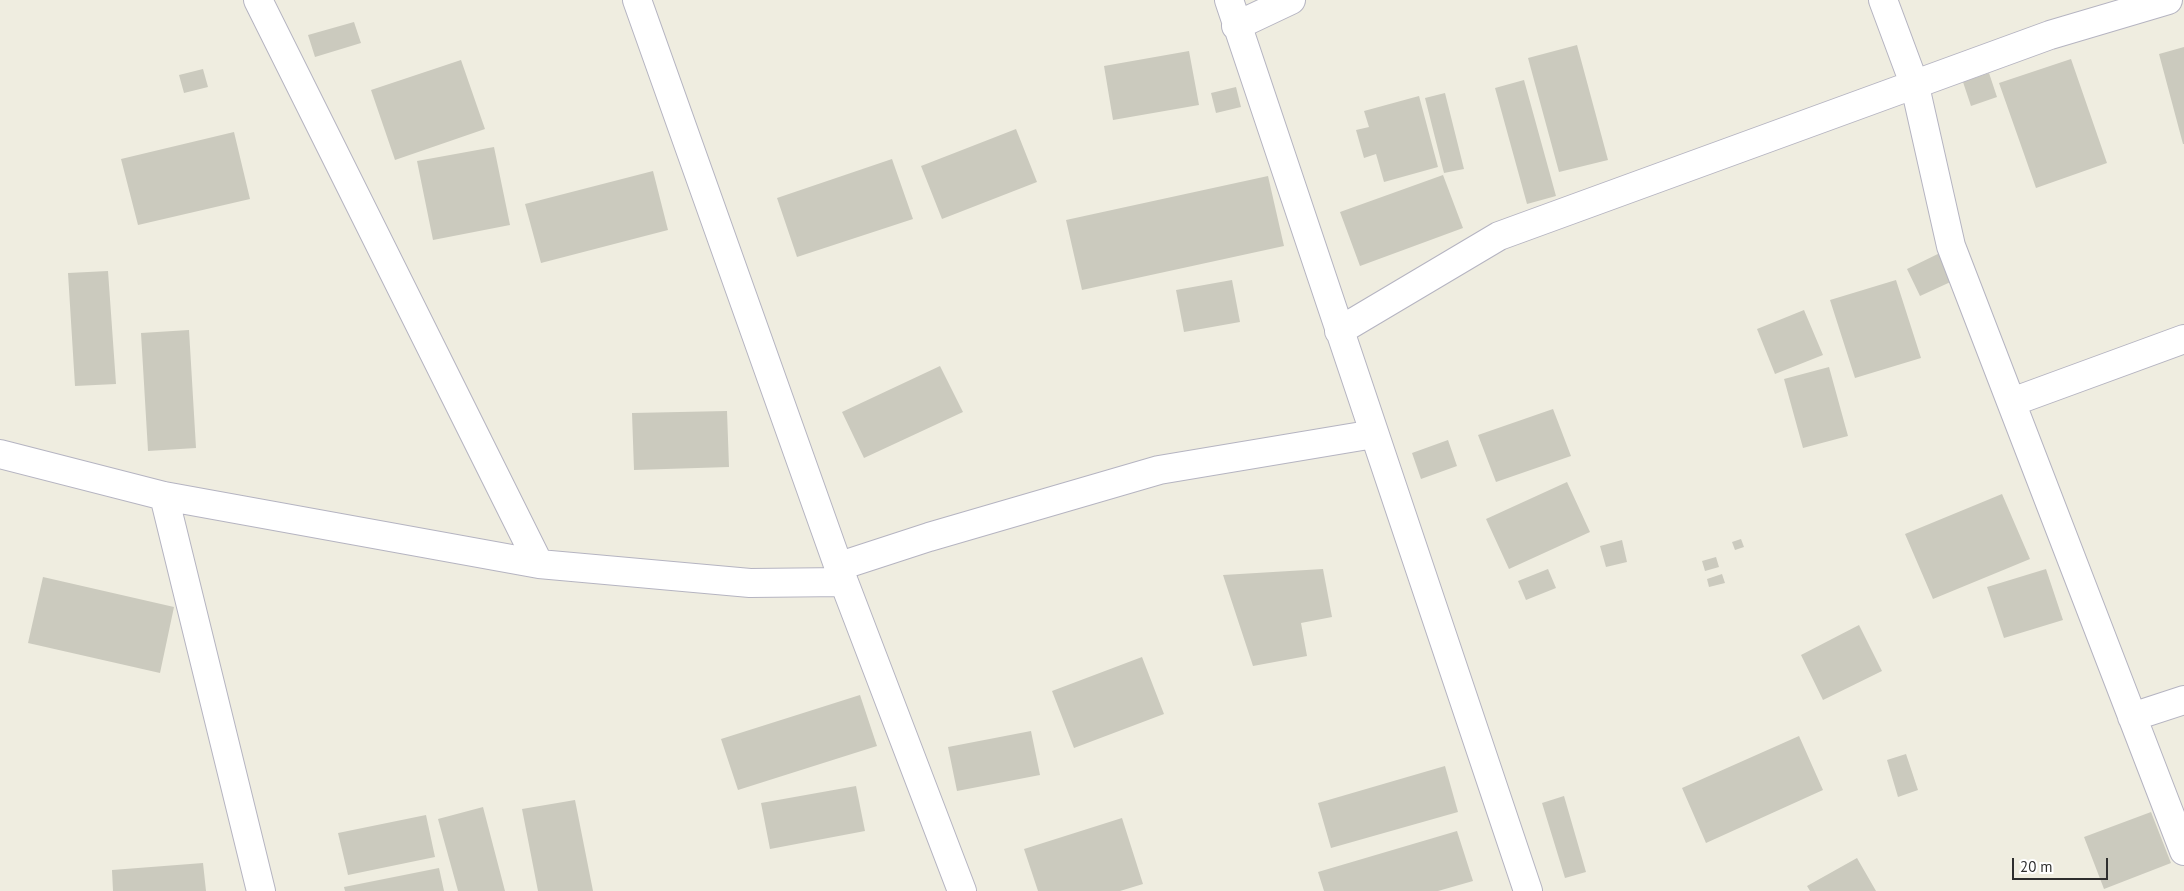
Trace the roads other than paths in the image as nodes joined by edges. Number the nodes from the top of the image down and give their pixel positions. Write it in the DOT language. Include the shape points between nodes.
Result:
graph roads {
  1 [pos="258,0"];
  2 [pos="637,0"];
  3 [pos="1229,0"];
  4 [pos="1291,0"];
  5 [pos="1883,0"];
  6 [pos="2168,0"];
  7 [pos="1236,26"];
  8 [pos="1915,86"];
  9 [pos="1339,331"];
  10 [pos="2184,339"];
  11 [pos="2012,402"];
  12 [pos="1374,434"];
  13 [pos="0,454"];
  14 [pos="164,496"];
  15 [pos="539,564"];
  16 [pos="842,574"];
  17 [pos="2184,700"];
  18 [pos="2132,716"];
  19 [pos="2184,851"];
  20 [pos="261,891"];
  21 [pos="962,891"];
  22 [pos="1528,891"];
  1 -- 15 [label="street"];
  2 -- 16 [label="street"];
  3 -- 7 [label="street"];
  4 -- 7 [label="street"];
  5 -- 8 [label="street"];
  6 -- 8 [label="street" via="2050,35"];
  7 -- 9 [label="street"];
  8 -- 9 [label="street" via="1499,236"];
  8 -- 11 [label="street" via="1951,246"];
  9 -- 12 [label="street"];
  10 -- 11 [label="street"];
  11 -- 18 [label="street"];
  12 -- 16 [label="street" via="1159,470 929,536"];
  12 -- 22 [label="street"];
  13 -- 14 [label="street"];
  14 -- 15 [label="street"];
  14 -- 20 [label="street"];
  15 -- 16 [label="street" via="750,584"];
  16 -- 21 [label="street"];
  17 -- 18 [label="street"];
  18 -- 19 [label="street"];
}
